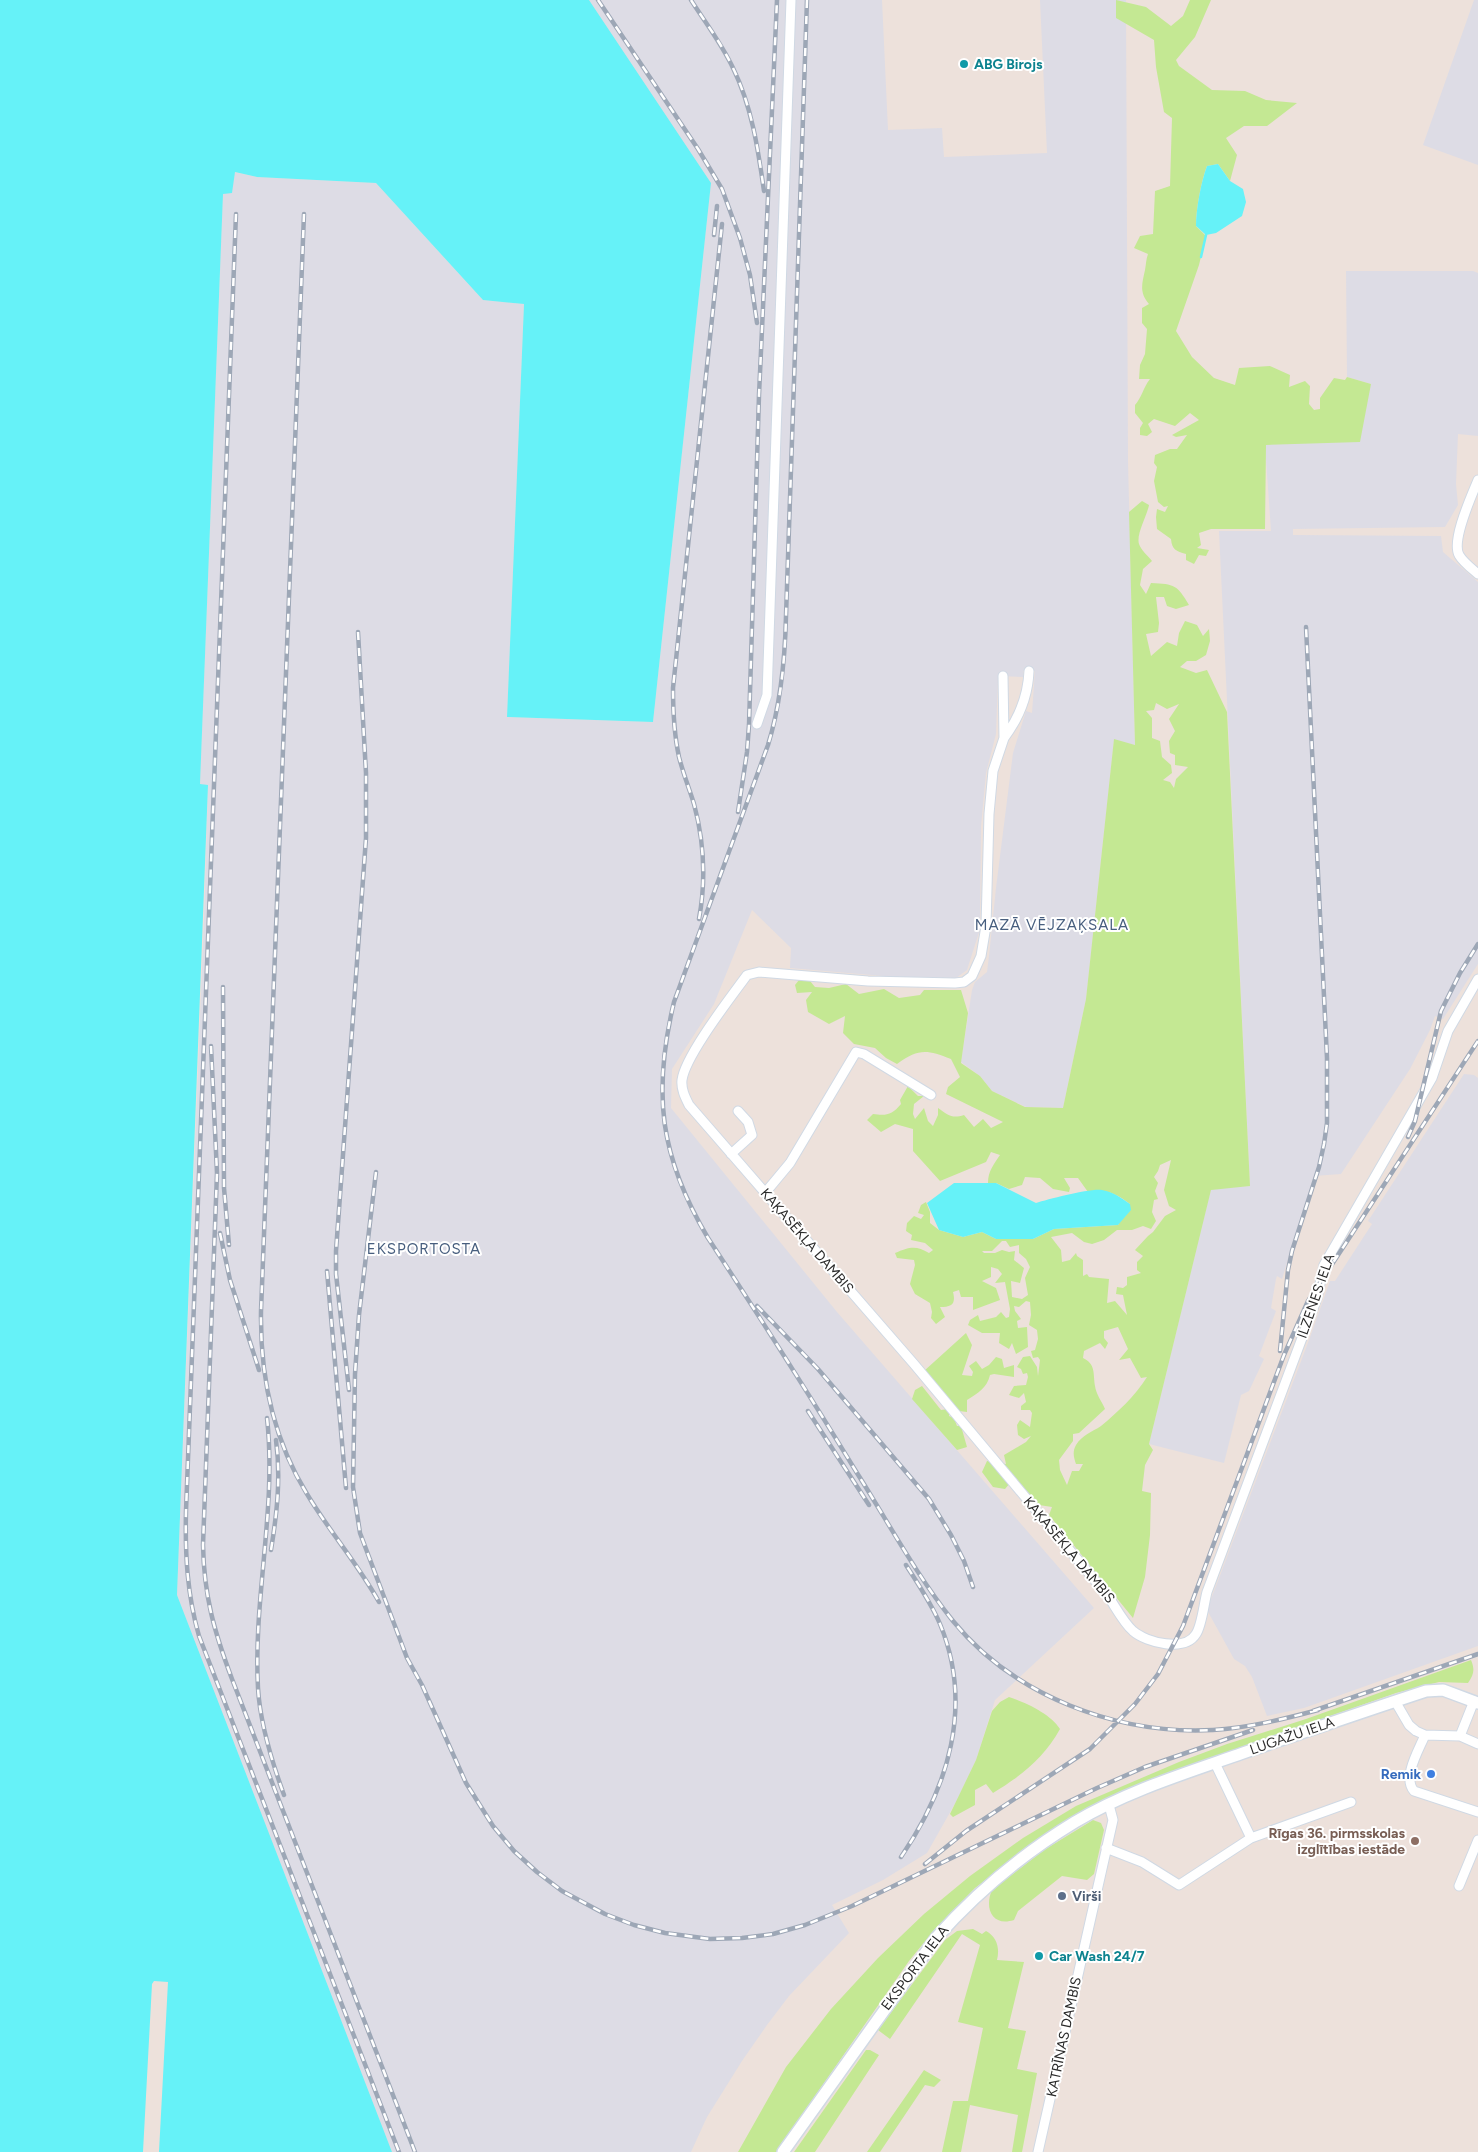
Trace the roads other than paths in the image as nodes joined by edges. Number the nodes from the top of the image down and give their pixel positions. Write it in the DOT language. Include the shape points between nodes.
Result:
graph roads {
  1 [pos="791,0"];
  2 [pos="1478,480"];
  3 [pos="1478,574"];
  4 [pos="1029,671"];
  5 [pos="1003,676"];
  6 [pos="757,724"];
  7 [pos="1004,738"];
  8 [pos="1478,980"];
  9 [pos="931,1095"];
  10 [pos="738,1111"];
  11 [pos="731,1154"];
  12 [pos="765,1193"];
  13 [pos="1197,1633"];
  14 [pos="1395,1701"];
  15 [pos="1476,1702"];
  16 [pos="1425,1735"];
  17 [pos="1460,1736"];
  18 [pos="1478,1744"];
  19 [pos="1214,1763"];
  20 [pos="1351,1802"];
  21 [pos="1109,1805"];
  22 [pos="1478,1812"];
  23 [pos="1251,1838"];
  24 [pos="1478,1840"];
  25 [pos="1106,1848"];
  26 [pos="1459,1886"];
  27 [pos="783,2152"];
  28 [pos="1038,2152"];
  1 -- 6 [label="street" via="767,695"];
  2 -- 3 [label="street" via="1458,535 1457,547 1458,554"];
  4 -- 7 [label="street" via="1024,703"];
  5 -- 7 [label="street"];
  7 -- 11 [label="street, KAĶASĒKĻA DAMBIS" via="993,771 986,926 981,956 972,976 964,982 955,983 868,981 758,972 747,975 695,1052 682,1079 689,1106"];
  8 -- 13 [label="street, ILZENES IELA" via="1451,1024 1432,1078 1324,1264 1316,1298 1206,1592"];
  9 -- 12 [label="street" via="856,1052 790,1163"];
  10 -- 11 [label="street" via="748,1122 752,1135"];
  11 -- 12 [label="street, KAĶASĒKĻA DAMBIS"];
  12 -- 13 [label="street, KAĶASĒKĻA DAMBIS" via="962,1420 1133,1630 1150,1640 1174,1645 1188,1643"];
  14 -- 15 [label="street, LUGAŽU IELA" via="1426,1691 1443,1690"];
  14 -- 16 [label="street" via="1409,1725"];
  14 -- 19 [label="street, LUGAŽU IELA"];
  15 -- 17 [label="street"];
  16 -- 17 [label="street"];
  16 -- 22 [label="street" via="1410,1774 1410,1786 1414,1791"];
  17 -- 18 [label="street"];
  19 -- 21 [label="street, LUGAŽU IELA" via="1160,1781"];
  19 -- 23 [label="street"];
  20 -- 23 [label="street"];
  21 -- 25 [label="street, KATRĪNAS DAMBIS" via="1113,1820"];
  21 -- 27 [label="street, EKSPORTA IELA" via="1037,1848 957,1915 936,1938"];
  23 -- 25 [label="street" via="1179,1885 1142,1862"];
  24 -- 26 [label="street"];
  25 -- 28 [label="street, KATRĪNAS DAMBIS"];
}
